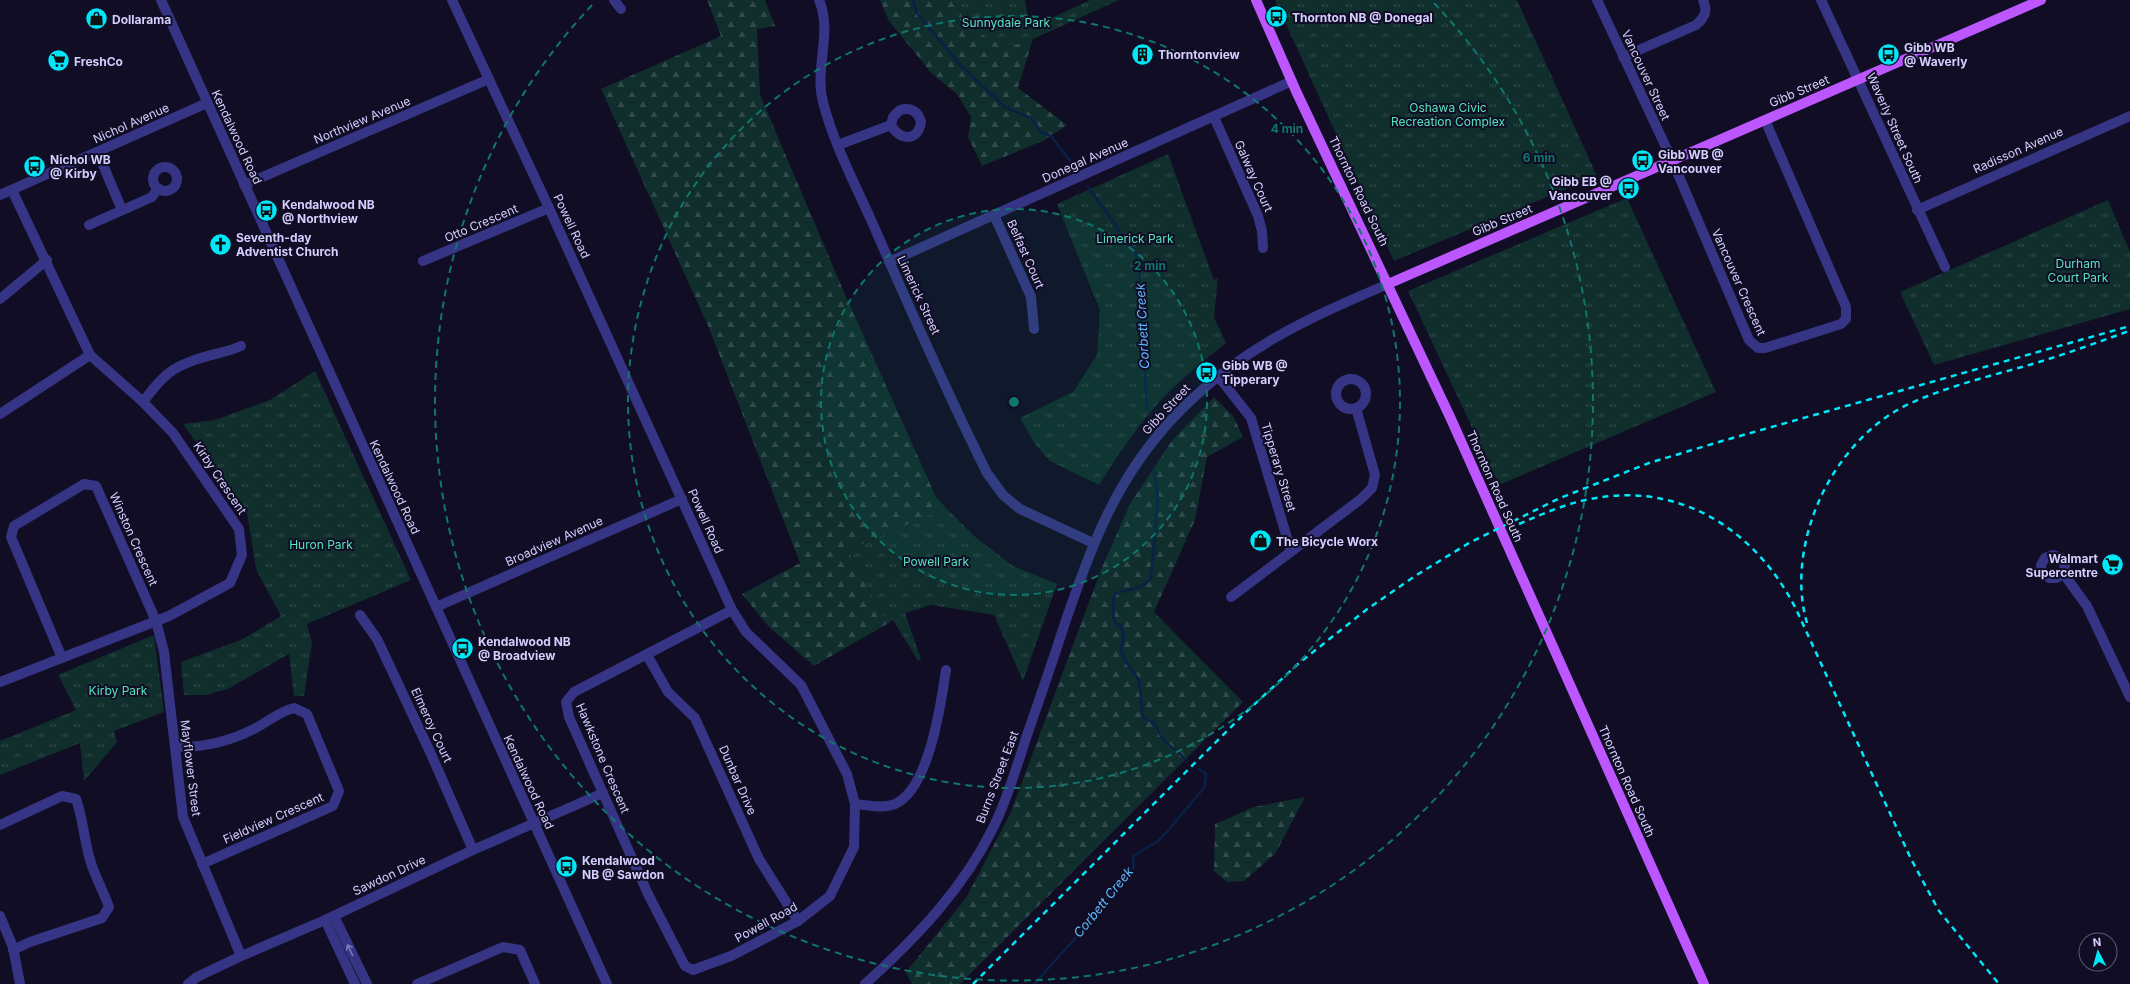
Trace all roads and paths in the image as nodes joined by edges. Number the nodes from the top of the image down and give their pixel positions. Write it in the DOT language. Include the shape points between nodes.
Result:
graph roads {
  1 [pos="161,0"];
  2 [pos="452,0"];
  3 [pos="614,0"];
  4 [pos="819,0"];
  5 [pos="1256,0"];
  6 [pos="1597,0"];
  7 [pos="1703,0"];
  8 [pos="1821,0"];
  9 [pos="2041,0"];
  10 [pos="621,9"];
  11 [pos="1623,57"];
  12 [pos="489,79"];
  13 [pos="1858,79"];
  14 [pos="1292,81"];
  15 [pos="207,103"];
  16 [pos="2130,116"];
  17 [pos="1214,117"];
  18 [pos="1765,120"];
  19 [pos="891,125"];
  20 [pos="838,145"];
  21 [pos="98,153"];
  22 [pos="1672,160"];
  23 [pos="244,185"];
  24 [pos="158,188"];
  25 [pos="12,190"];
  26 [pos="0,195"];
  27 [pos="549,208"];
  28 [pos="122,210"];
  29 [pos="1917,210"];
  30 [pos="994,215"];
  31 [pos="89,225"];
  32 [pos="1264,248"];
  33 [pos="47,260"];
  34 [pos="423,261"];
  35 [pos="889,262"];
  36 [pos="1945,267"];
  37 [pos="1388,284"];
  38 [pos="0,298"];
  39 [pos="1034,329"];
  40 [pos="241,346"];
  41 [pos="90,355"];
  42 [pos="1218,376"];
  43 [pos="143,402"];
  44 [pos="1356,408"];
  45 [pos="0,414"];
  46 [pos="682,499"];
  47 [pos="1093,543"];
  48 [pos="1291,551"];
  49 [pos="2063,573"];
  50 [pos="1231,597"];
  51 [pos="436,607"];
  52 [pos="732,610"];
  53 [pos="360,615"];
  54 [pos="156,621"];
  55 [pos="647,655"];
  56 [pos="62,658"];
  57 [pos="946,670"];
  58 [pos="0,682"];
  59 [pos="2130,696"];
  60 [pos="176,747"];
  61 [pos="603,793"];
  62 [pos="855,804"];
  63 [pos="534,823"];
  64 [pos="0,824"];
  65 [pos="473,850"];
  66 [pos="202,864"];
  67 [pos="0,916"];
  68 [pos="330,918"];
  69 [pos="798,921"];
  70 [pos="13,950"];
  71 [pos="242,956"];
  72 [pos="693,970"];
  73 [pos="20,984"];
  74 [pos="188,984"];
  75 [pos="355,984"];
  76 [pos="367,984"];
  77 [pos="417,984"];
  78 [pos="535,984"];
  79 [pos="607,984"];
  80 [pos="865,984"];
  81 [pos="1704,984"];
  1 -- 15 [label="street, Kendalwood Road"];
  2 -- 12 [label="street, Powell Road"];
  3 -- 10 [label="street"];
  4 -- 20 [label="street, Limerick Street" via="823,10 824,26 821,89"];
  5 -- 14 [label="main road, Thornton Road South"];
  6 -- 11 [label="street, Vancouver Street"];
  7 -- 11 [label="street" via="1706,8 1704,18 1696,25"];
  8 -- 13 [label="street, Waverly Street South"];
  9 -- 13 [label="main road, Gibb Street"];
  11 -- 22 [label="street, Vancouver Street"];
  12 -- 23 [label="street, Northview Avenue"];
  12 -- 27 [label="street, Powell Road"];
  13 -- 18 [label="main road, Gibb Street"];
  13 -- 29 [label="street, Waverly Street South"];
  14 -- 17 [label="street, Donegal Avenue"];
  14 -- 37 [label="main road, Thornton Road South"];
  15 -- 21 [label="street, Nichol Avenue"];
  15 -- 23 [label="street, Kendalwood Road"];
  16 -- 29 [label="street, Radisson Avenue"];
  17 -- 30 [label="street, Donegal Avenue"];
  17 -- 32 [label="street, Galway Court" via="1258,216"];
  18 -- 22 [label="main road, Gibb Street"];
  18 -- 22 [label="street, Vancouver Crescent" via="1846,307 1846,319 1841,324 1766,348 1753,345"];
  19 -- 20 [label="street"];
  20 -- 35 [label="street, Limerick Street"];
  21 -- 25 [label="street, Nichol Avenue"];
  21 -- 28 [label="street"];
  22 -- 37 [label="main road, Gibb Street"];
  23 -- 51 [label="street, Kendalwood Road"];
  24 -- 28 [label="street" via="152,196"];
  25 -- 26 [label="street, Nichol Avenue"];
  25 -- 33 [label="street, Kirby Crescent"];
  27 -- 34 [label="street, Otto Crescent"];
  27 -- 46 [label="street, Powell Road"];
  28 -- 31 [label="street"];
  29 -- 36 [label="street, Waverly Street South"];
  30 -- 35 [label="street, Donegal Avenue"];
  30 -- 39 [label="street, Belfast Court" via="1031,297"];
  33 -- 38 [label="street"];
  33 -- 41 [label="street, Kirby Crescent"];
  35 -- 47 [label="street, Limerick Street" via="975,449 1003,496 1020,509"];
  37 -- 42 [label="street, Gibb Street" via="1291,327 1250,352"];
  37 -- 81 [label="main road, Thornton Road South"];
  40 -- 43 [label="street" via="187,362 176,368 163,378"];
  41 -- 43 [label="street, Kirby Crescent"];
  41 -- 45 [label="street"];
  42 -- 47 [label="street, Gibb Street" via="1171,420 1140,457 1115,498"];
  42 -- 48 [label="street, Tipperary Street" via="1251,418"];
  43 -- 54 [label="street, Kirby Crescent" via="173,433 239,530 242,555 230,583"];
  44 -- 48 [label="street" via="1375,474 1372,488"];
  46 -- 51 [label="street, Broadview Avenue"];
  46 -- 52 [label="street, Powell Road"];
  47 -- 80 [label="street, Burns Street East" via="1014,776 994,826 958,885 910,943"];
  48 -- 50 [label="street"];
  49 -- 59 [label="street" via="2087,606"];
  51 -- 63 [label="street, Kendalwood Road"];
  52 -- 55 [label="street, Hawkstone Crescent"];
  52 -- 62 [label="street, Powell Road" via="746,632 801,685 846,774"];
  53 -- 65 [label="street, Elmeroy Court" via="376,639"];
  54 -- 56 [label="street, Kirby Crescent"];
  54 -- 56 [label="street, Winston Crescent" via="96,486 84,484 14,526 11,538"];
  54 -- 60 [label="street, Mayflower Street" via="164,652"];
  55 -- 61 [label="street, Hawkstone Crescent" via="574,692 566,702 569,716"];
  55 -- 69 [label="street, Dunbar Drive" via="668,692 695,718 759,859"];
  56 -- 58 [label="street, Kirby Crescent"];
  57 -- 62 [label="street" via="939,717 919,780 895,804"];
  60 -- 66 [label="street, Mayflower Street" via="183,817"];
  60 -- 66 [label="street, Fieldview Crescent" via="224,742 255,729 281,712 294,708 307,714 339,791 333,806"];
  61 -- 63 [label="street, Sawdon Drive"];
  61 -- 72 [label="street, Hawkstone Crescent" via="648,894 685,966"];
  62 -- 69 [label="street, Powell Road" via="854,847 830,896"];
  63 -- 65 [label="street, Sawdon Drive"];
  63 -- 79 [label="street, Kendalwood Road"];
  64 -- 70 [label="street" via="62,796 76,799 92,866 109,907 102,918"];
  65 -- 68 [label="street, Sawdon Drive"];
  66 -- 71 [label="street, Mayflower Street"];
  67 -- 70 [label="street"];
  68 -- 71 [label="street, Sawdon Drive"];
  68 -- 75 [label="street"];
  76 -- 68 [label="street, one-way"];
  69 -- 72 [label="street, Powell Road" via="731,956"];
  70 -- 73 [label="street"];
  71 -- 74 [label="street, Sawdon Drive" via="197,977"];
  77 -- 78 [label="street" via="502,947 520,950"];
}
